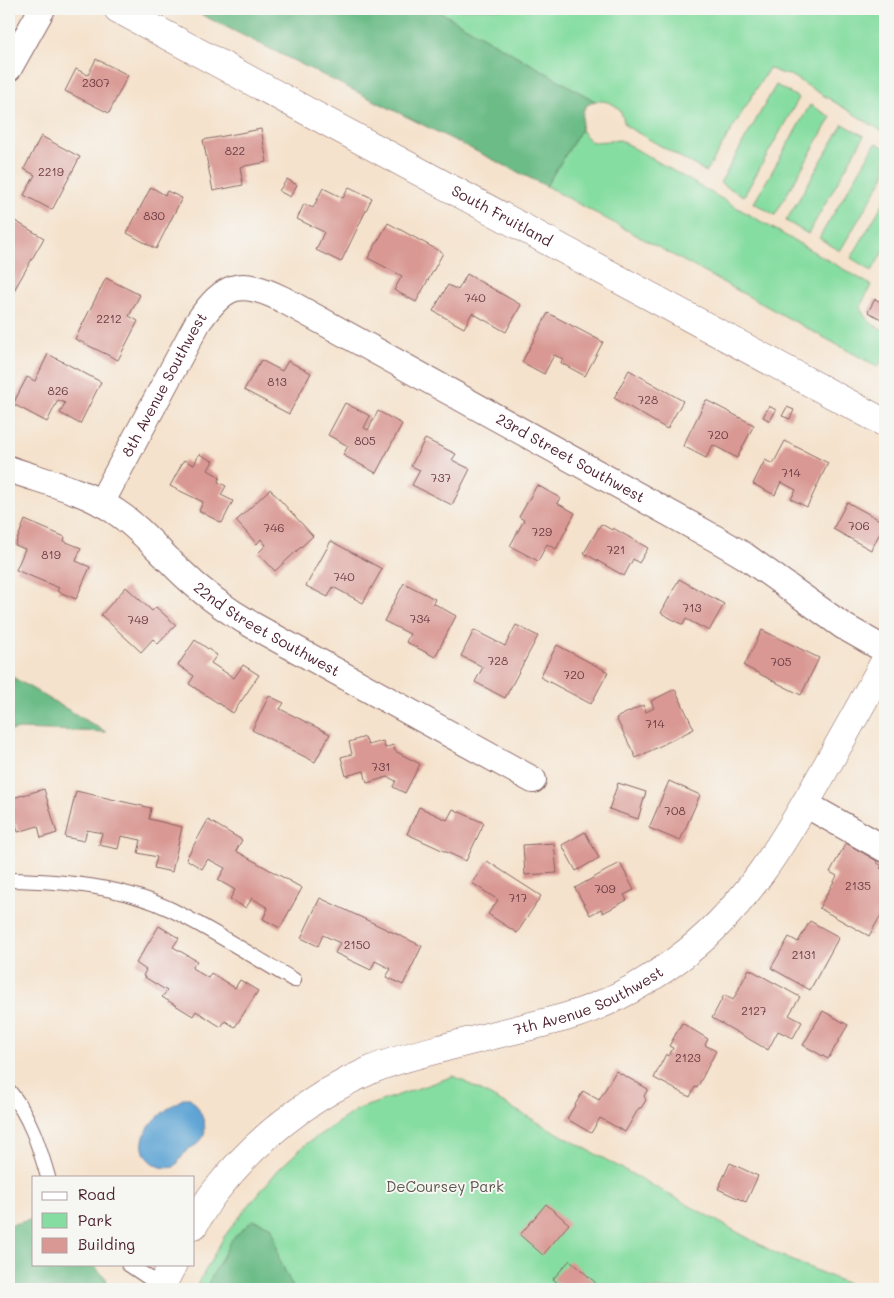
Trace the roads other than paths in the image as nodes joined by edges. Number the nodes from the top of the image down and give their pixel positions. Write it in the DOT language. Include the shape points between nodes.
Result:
graph roads {
  1 [pos="42,9"];
  2 [pos="118,9"];
  3 [pos="9,68"];
  4 [pos="244,286"];
  5 [pos="885,424"];
  6 [pos="9,470"];
  7 [pos="101,503"];
  8 [pos="885,650"];
  9 [pos="885,660"];
  10 [pos="533,780"];
  11 [pos="806,804"];
  12 [pos="885,849"];
  13 [pos="9,880"];
  14 [pos="294,980"];
  15 [pos="9,1091"];
  16 [pos="48,1176"];
  17 [pos="195,1223"];
  18 [pos="133,1266"];
  19 [pos="165,1280"];
  1 -- 3 [label="street"];
  2 -- 5 [label="street, South Fruitland"];
  4 -- 7 [label="street, 8th Avenue Southwest" via="221,294 198,322"];
  4 -- 8 [label="street, 23rd Street Southwest" via="282,299 718,540 843,626"];
  6 -- 7 [label="street, 22nd Street Southwest"];
  7 -- 10 [label="street, 22nd Street Southwest" via="130,522 221,606"];
  9 -- 11 [label="street, 7th Avenue Southwest"];
  11 -- 12 [label="street"];
  11 -- 17 [label="street, 7th Avenue Southwest" via="752,887 705,938 674,962 638,985 568,1016 416,1055 371,1070 331,1090 269,1133 213,1194"];
  13 -- 14 [label="lane" via="52,881 137,897 171,910"];
  15 -- 16 [label="lane" via="26,1114"];
  18 -- 19 [label="lane"];
}
